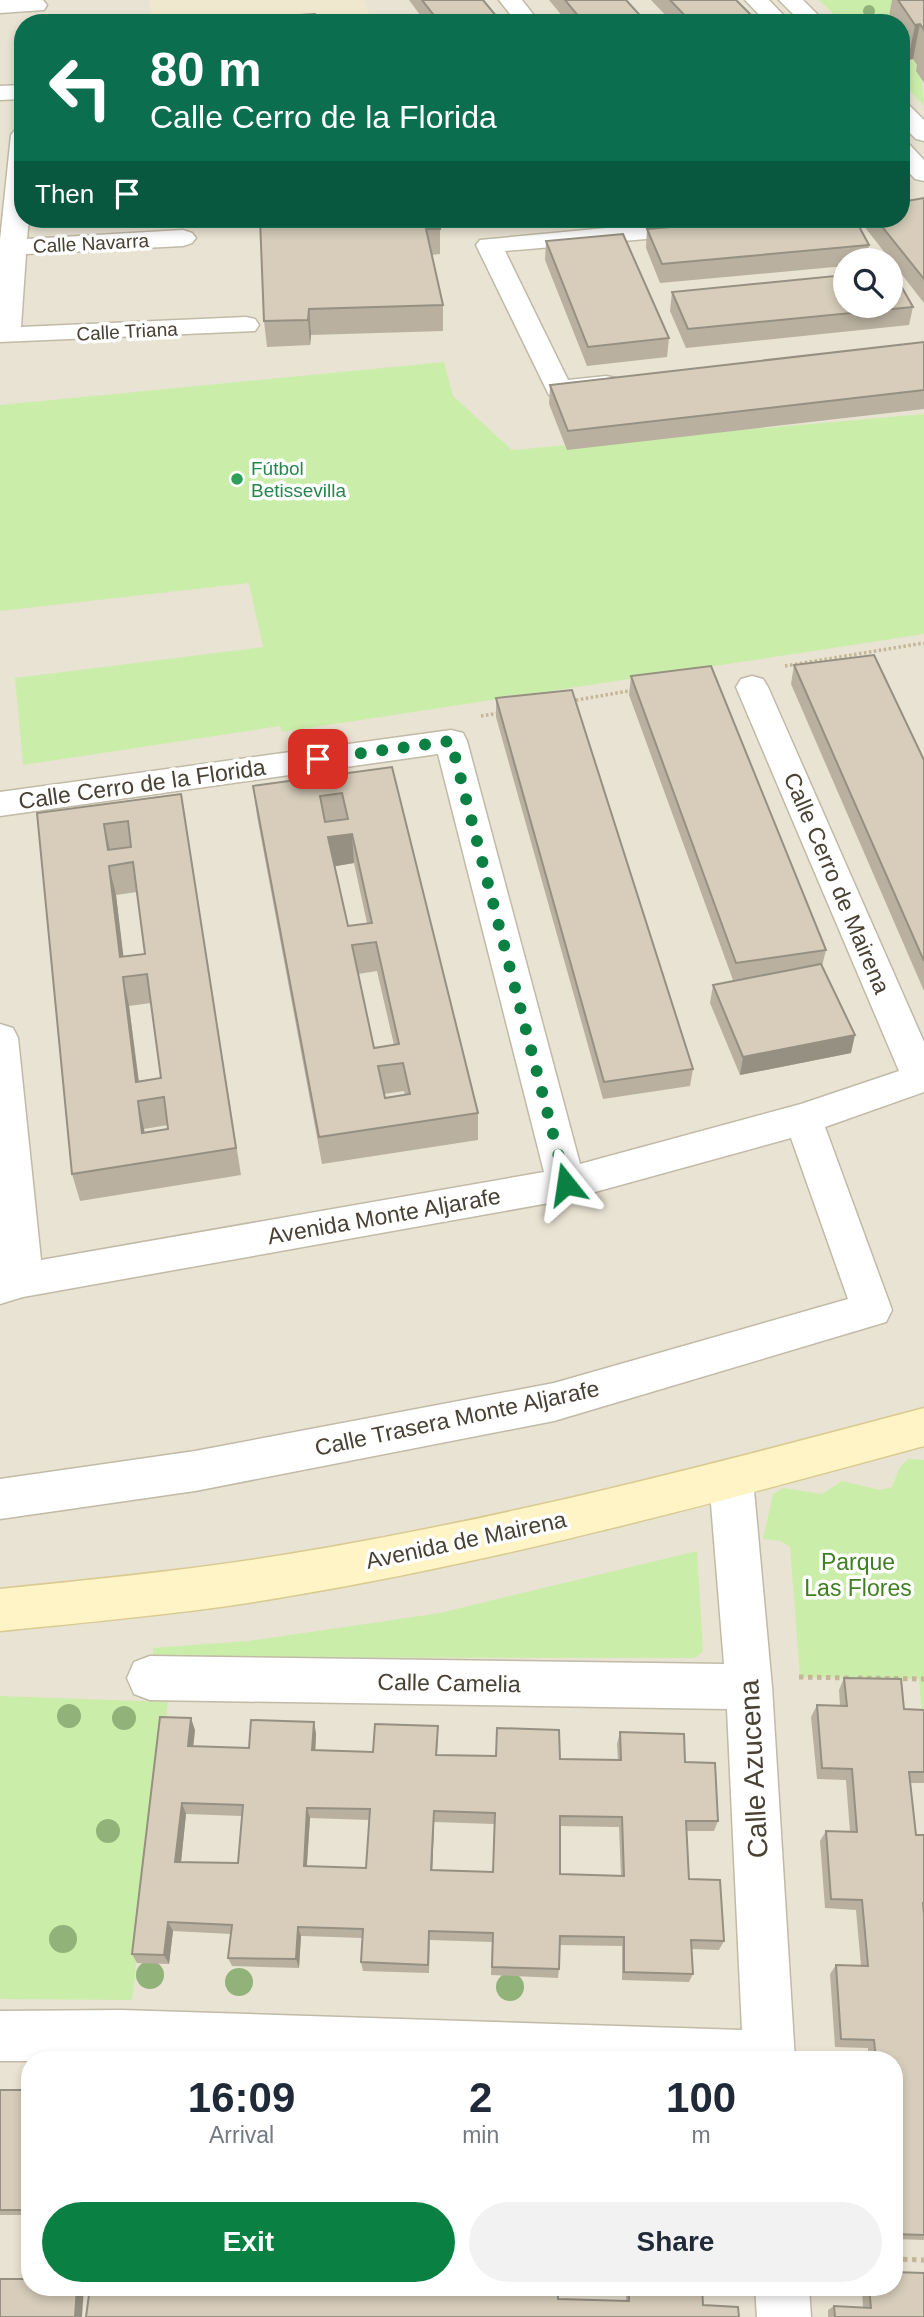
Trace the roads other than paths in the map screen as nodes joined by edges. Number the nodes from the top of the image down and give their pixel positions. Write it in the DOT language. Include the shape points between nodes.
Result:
graph roads {
  1 [pos="510,0"];
  2 [pos="756,0"];
  3 [pos="790,0"];
  4 [pos="0,6"];
  5 [pos="36,9"];
  6 [pos="522,14"];
  7 [pos="771,14"];
  8 [pos="805,14"];
  9 [pos="910,159"];
  10 [pos="924,174"];
  11 [pos="14,198"];
  12 [pos="634,228"];
  13 [pos="183,238"];
  14 [pos="7,247"];
  15 [pos="246,325"];
  16 [pos="627,381"];
  17 [pos="752,687"];
  18 [pos="0,804"];
  19 [pos="0,1038"];
  20 [pos="923,1078"];
  21 [pos="803,1119"];
  22 [pos="566,1184"];
  23 [pos="12,1283"];
  24 [pos="924,1427"];
  25 [pos="732,1479"];
  26 [pos="0,1499"];
  27 [pos="0,1610"];
  28 [pos="150,1678"];
  29 [pos="749,1687"];
  30 [pos="0,2036"];
  31 [pos="572,2051"];
  32 [pos="769,2051"];
  33 [pos="783,2296"];
  34 [pos="784,2317"];
  1 -- 6 [label="street"];
  2 -- 7 [label="street"];
  3 -- 8 [label="street"];
  4 -- 5 [label="street"];
  9 -- 10 [label="street"];
  11 -- 14 [label="street"];
  12 -- 16 [label="street" via="489,245 559,389"];
  13 -- 14 [label="street, Calle Navarra"];
  14 -- 15 [label="street, Calle Triana" via="7,336"];
  17 -- 20 [label="street, Calle Cerro de Mairena"];
  18 -- 22 [label="street, Calle Cerro de la Florida" via="451,741"];
  19 -- 23 [label="street"];
  20 -- 21 [label="street, Avenida Monte Aljarafe"];
  21 -- 22 [label="street, Avenida Monte Aljarafe"];
  21 -- 26 [label="street, Calle Trasera Monte Aljarafe" via="872,1310 554,1402 195,1471"];
  22 -- 23 [label="street, Avenida Monte Aljarafe"];
  24 -- 25 [label="street, Avenida de Mairena"];
  25 -- 27 [label="street, Avenida de Mairena" via="530,1528 330,1569"];
  25 -- 29 [label="street, Calle Azucena"];
  28 -- 29 [label="street, Calle Camelia"];
  29 -- 32 [label="street, Calle Azucena"];
  30 -- 31 [label="street" via="121,2035"];
  33 -- 34 [label="street"];
}
